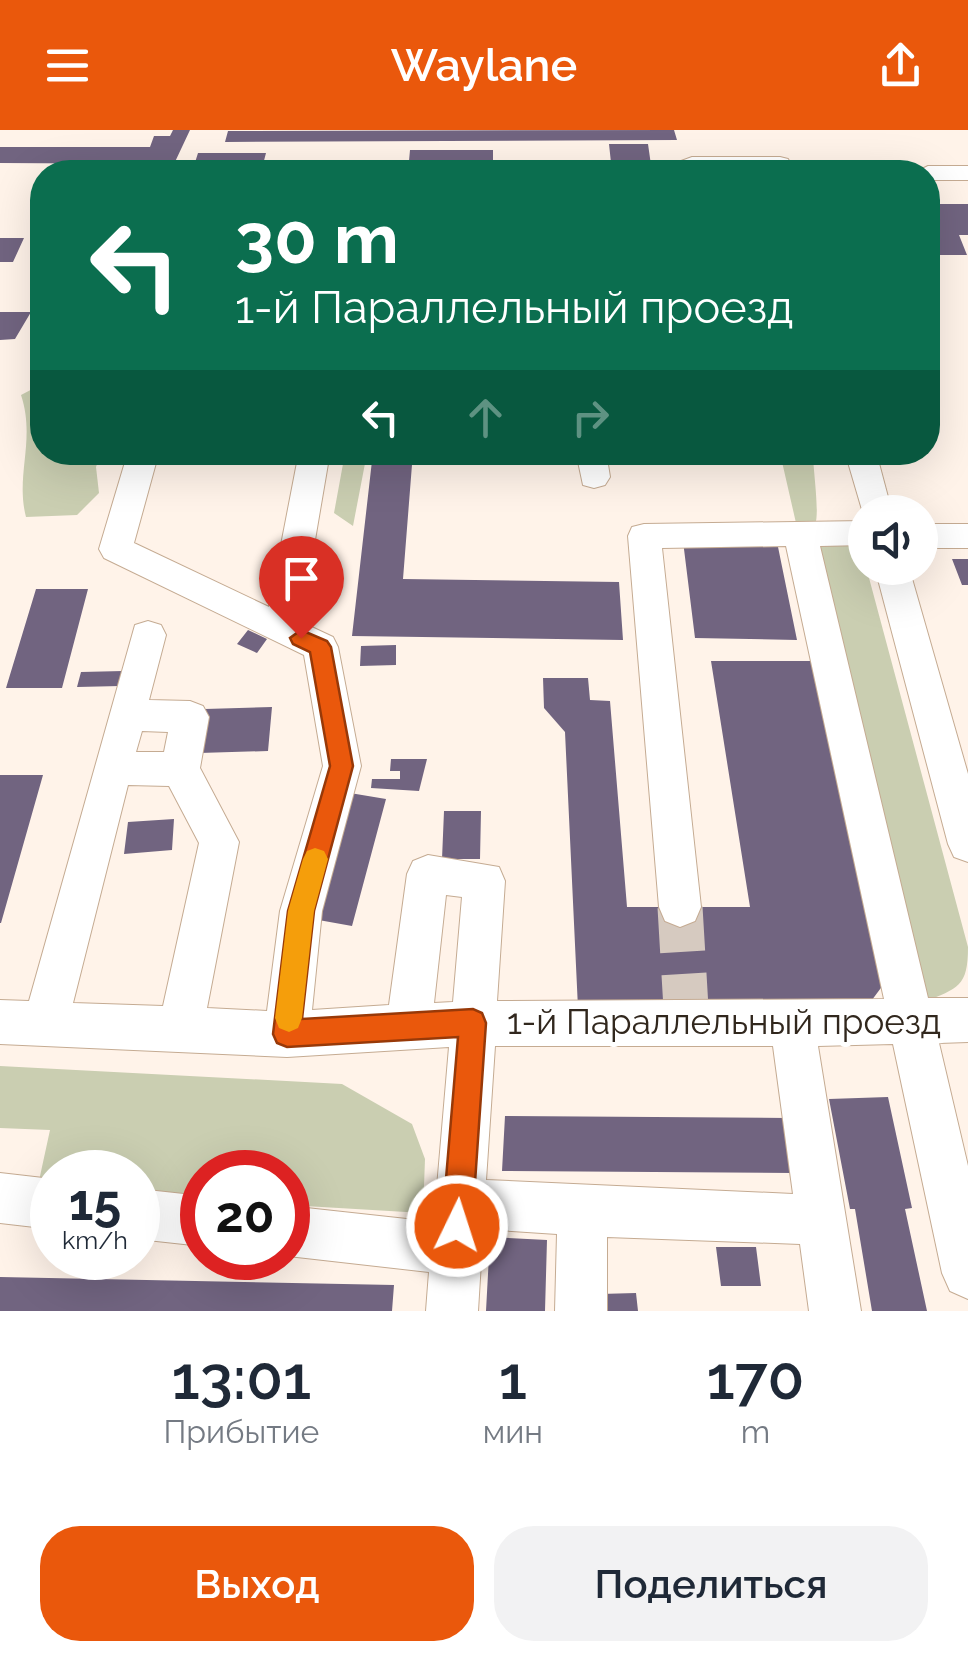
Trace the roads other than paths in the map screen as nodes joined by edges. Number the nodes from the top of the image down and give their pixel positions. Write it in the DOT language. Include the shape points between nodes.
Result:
graph roads {
  1 [pos="689,160"];
  2 [pos="737,160"];
  3 [pos="940,172"];
  4 [pos="968,173"];
  5 [pos="140,465"];
  6 [pos="313,465"];
  7 [pos="863,465"];
  8 [pos="871,495"];
  9 [pos="848,534"];
  10 [pos="802,536"];
  11 [pos="938,536"];
  12 [pos="968,536"];
  13 [pos="897,585"];
  14 [pos="282,630"];
  15 [pos="148,635"];
  16 [pos="126,715"];
  17 [pos="112,768"];
  18 [pos="180,769"];
  19 [pos="968,844"];
  20 [pos="680,907"];
  21 [pos="968,1020"];
  22 [pos="0,1022"];
  23 [pos="46,1022"];
  24 [pos="910,1022"];
  25 [pos="473,1023"];
  26 [pos="792,1024"];
  27 [pos="409,1026"];
  28 [pos="180,1030"];
  29 [pos="287,1034"];
  30 [pos="0,1198"];
  31 [pos="30,1201"];
  32 [pos="582,1211"];
  33 [pos="823,1220"];
  34 [pos="457,1226"];
  35 [pos="310,1230"];
  36 [pos="968,1273"];
  37 [pos="452,1311"];
  38 [pos="581,1311"];
  39 [pos="834,1311"];
  1 -- 2 [label="street"];
  3 -- 4 [label="street"];
  5 -- 14 [label="street" via="116,549"];
  6 -- 14 [label="street"];
  7 -- 8 [label="street"];
  9 -- 10 [label="street"];
  10 -- 20 [label="street" via="644,536"];
  10 -- 24 [label="street"];
  11 -- 12 [label="street"];
  13 -- 19 [label="street"];
  14 -- 29 [label="street" via="320,647 342,766 301,911"];
  15 -- 16 [label="street"];
  16 -- 17 [label="street"];
  16 -- 18 [label="street" via="190,717"];
  17 -- 18 [label="street"];
  17 -- 23 [label="street"];
  18 -- 28 [label="street" via="218,842"];
  21 -- 24 [label="street, 1-й Параллельный проезд"];
  22 -- 23 [label="street, 1-й Параллельный проезд"];
  23 -- 28 [label="street, 1-й Параллельный проезд"];
  24 -- 26 [label="street, 1-й Параллельный проезд"];
  24 -- 36 [label="street"];
  25 -- 26 [label="street, 1-й Параллельный проезд" via="687,1015"];
  25 -- 27 [label="street, 1-й Параллельный проезд"];
  25 -- 27 [label="street" via="484,881 428,874"];
  25 -- 34 [label="street"];
  26 -- 33 [label="street"];
  27 -- 29 [label="street, 1-й Параллельный проезд"];
  28 -- 29 [label="street, 1-й Параллельный проезд"];
  30 -- 31 [label="street"];
  32 -- 33 [label="street"];
  32 -- 34 [label="street"];
  32 -- 38 [label="street"];
  33 -- 39 [label="street"];
  34 -- 35 [label="street"];
  34 -- 37 [label="street"];
}
